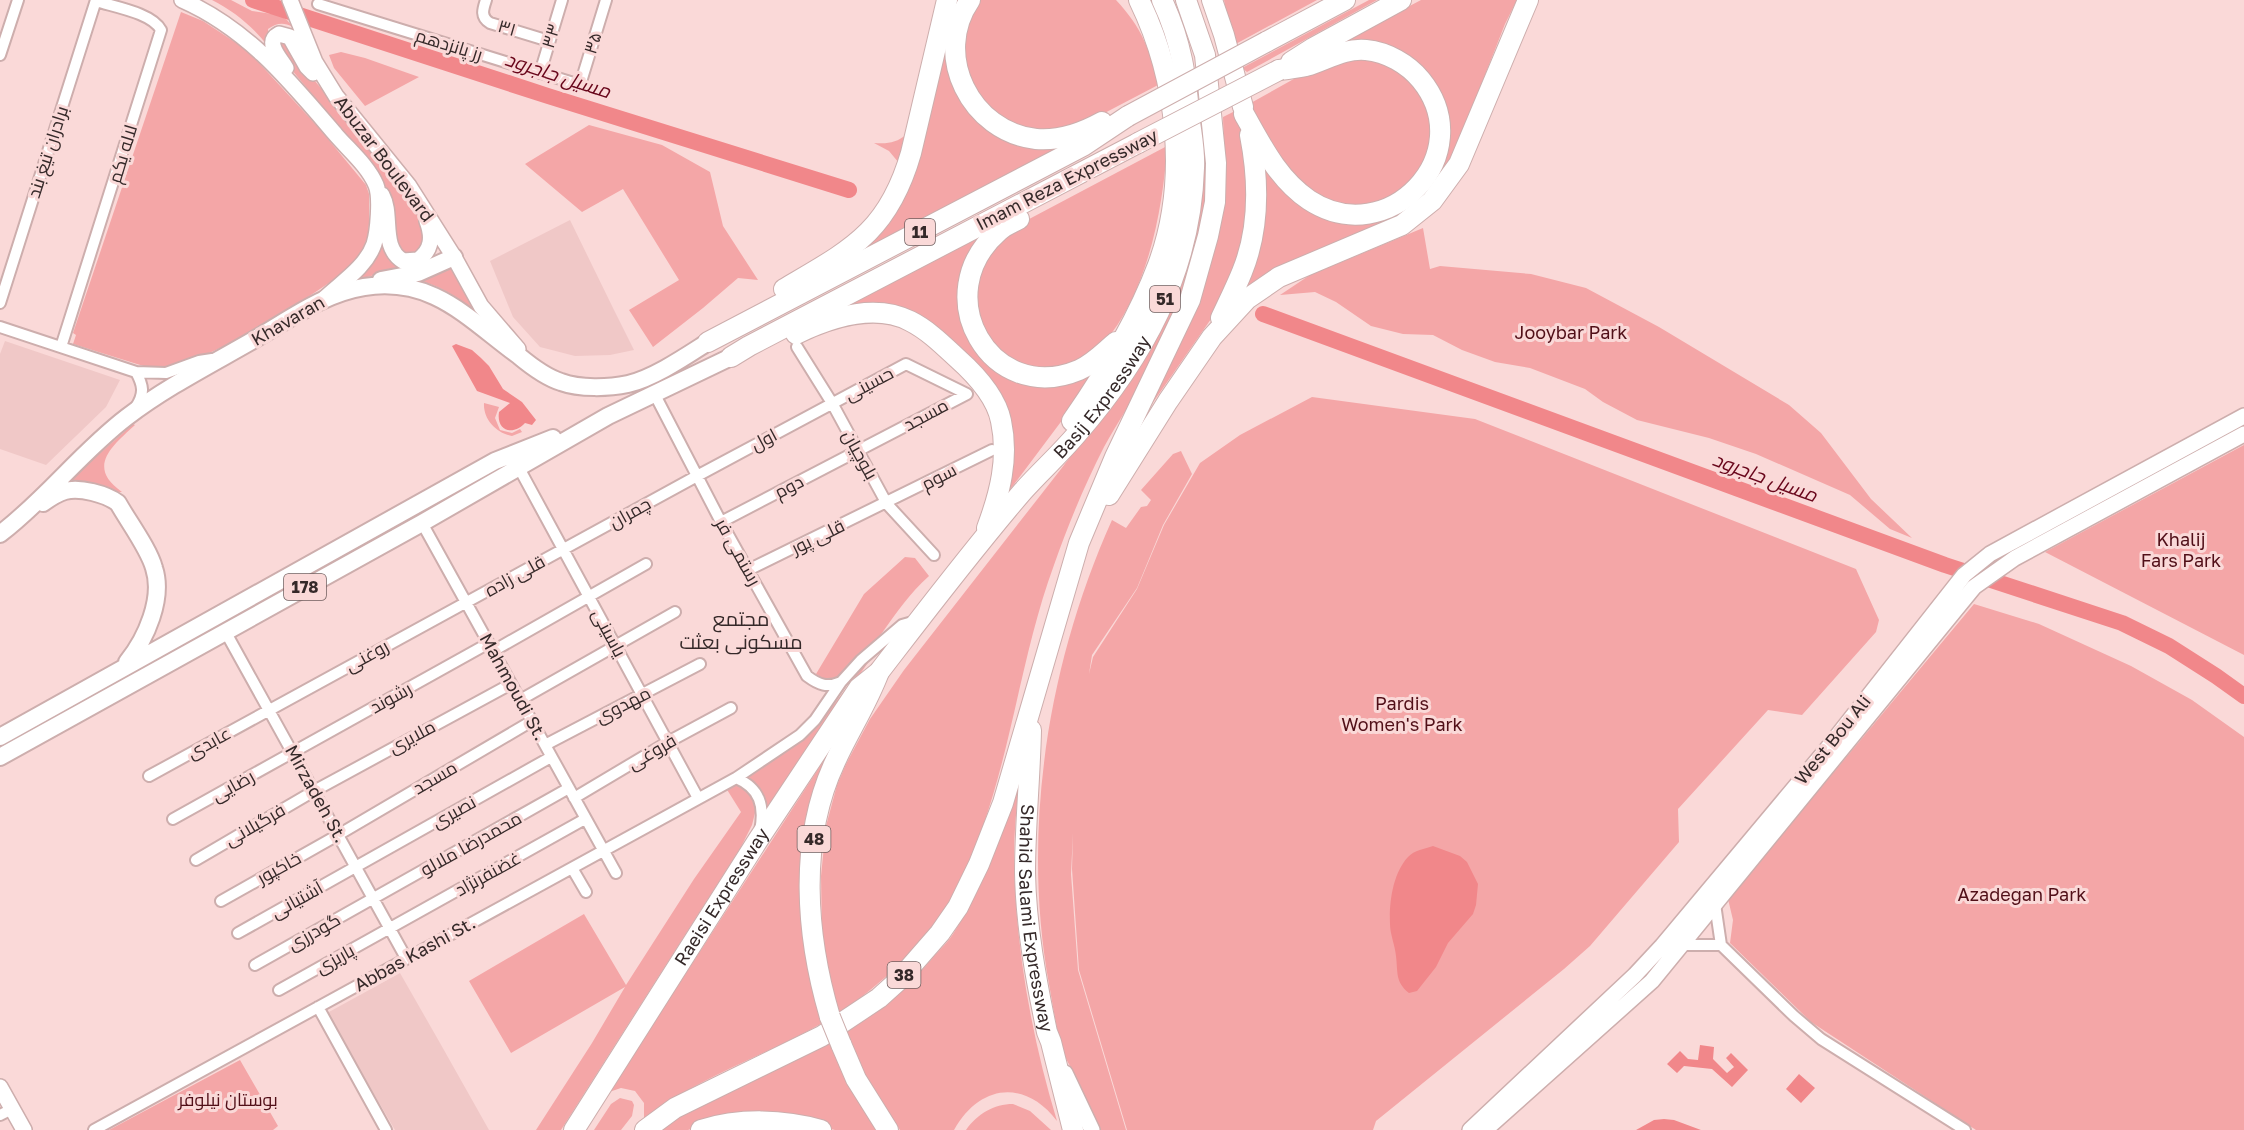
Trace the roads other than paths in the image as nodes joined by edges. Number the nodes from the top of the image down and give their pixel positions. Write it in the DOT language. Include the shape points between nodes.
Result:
graph roads {
  1 [pos="18,0"];
  2 [pos="182,0"];
  3 [pos="486,0"];
  4 [pos="562,0"];
  5 [pos="606,0"];
  6 [pos="947,0"];
  7 [pos="970,0"];
  8 [pos="1123,0"];
  9 [pos="1139,0"];
  10 [pos="1162,0"];
  11 [pos="1186,0"];
  12 [pos="1212,0"];
  13 [pos="1220,0"];
  14 [pos="1332,0"];
  15 [pos="1345,0"];
  16 [pos="1401,0"];
  17 [pos="1528,0"];
  18 [pos="1538,0"];
  19 [pos="96,1"];
  20 [pos="291,2"];
  21 [pos="318,4"];
  22 [pos="1224,35"];
  23 [pos="549,41"];
  24 [pos="1266,42"];
  25 [pos="1506,48"];
  26 [pos="0,55"];
  27 [pos="1279,70"];
  28 [pos="1166,71"];
  29 [pos="540,73"];
  30 [pos="580,85"];
  31 [pos="295,87"];
  32 [pos="336,96"];
  33 [pos="1244,114"];
  34 [pos="1128,116"];
  35 [pos="1138,143"];
  36 [pos="376,186"];
  37 [pos="409,186"];
  38 [pos="454,257"];
  39 [pos="352,290"];
  40 [pos="325,298"];
  41 [pos="0,303"];
  42 [pos="0,327"];
  43 [pos="1124,334"];
  44 [pos="1212,337"];
  45 [pos="708,342"];
  46 [pos="62,347"];
  47 [pos="797,347"];
  48 [pos="731,357"];
  49 [pos="223,358"];
  50 [pos="906,364"];
  51 [pos="533,367"];
  52 [pos="136,372"];
  53 [pos="654,393"];
  54 [pos="832,404"];
  55 [pos="608,416"];
  56 [pos="2244,416"];
  57 [pos="127,417"];
  58 [pos="2244,434"];
  59 [pos="992,450"];
  60 [pos="858,451"];
  61 [pos="519,468"];
  62 [pos="697,476"];
  63 [pos="1023,491"];
  64 [pos="887,504"];
  65 [pos="721,522"];
  66 [pos="422,523"];
  67 [pos="4,531"];
  68 [pos="981,543"];
  69 [pos="1078,543"];
  70 [pos="563,549"];
  71 [pos="934,555"];
  72 [pos="646,564"];
  73 [pos="748,570"];
  74 [pos="588,596"];
  75 [pos="466,603"];
  76 [pos="675,612"];
  77 [pos="919,620"];
  78 [pos="225,631"];
  79 [pos="616,646"];
  80 [pos="491,647"];
  81 [pos="700,664"];
  82 [pos="123,668"];
  83 [pos="879,672"];
  84 [pos="841,682"];
  85 [pos="511,684"];
  86 [pos="643,696"];
  87 [pos="520,700"];
  88 [pos="1032,704"];
  89 [pos="731,708"];
  90 [pos="269,710"];
  91 [pos="532,721"];
  92 [pos="0,737"];
  93 [pos="668,742"];
  94 [pos="545,745"];
  95 [pos="292,752"];
  96 [pos="0,757"];
  97 [pos="552,757"];
  98 [pos="149,776"];
  99 [pos="736,778"];
  100 [pos="314,791"];
  101 [pos="572,793"];
  102 [pos="699,798"];
  103 [pos="173,819"];
  104 [pos="585,819"];
  105 [pos="338,835"];
  106 [pos="758,840"];
  107 [pos="603,851"];
  108 [pos="196,860"];
  109 [pos="356,867"];
  110 [pos="572,868"];
  111 [pos="616,873"];
  112 [pos="586,892"];
  113 [pos="373,899"];
  114 [pos="221,901"];
  115 [pos="1715,904"];
  116 [pos="390,929"];
  117 [pos="238,933"];
  118 [pos="1683,945"];
  119 [pos="1721,945"];
  120 [pos="406,958"];
  121 [pos="255,965"];
  122 [pos="279,990"];
  123 [pos="318,1007"];
  124 [pos="1051,1042"];
  125 [pos="0,1087"];
  126 [pos="6,1112"];
  127 [pos="24,1130"];
  128 [pos="94,1130"];
  129 [pos="386,1130"];
  130 [pos="574,1130"];
  131 [pos="645,1130"];
  132 [pos="701,1130"];
  133 [pos="821,1130"];
  134 [pos="888,1130"];
  135 [pos="1073,1130"];
  136 [pos="1092,1130"];
  137 [pos="1470,1130"];
  138 [pos="1485,1130"];
  139 [pos="1965,1130"];
  1 -- 26 [label="street"];
  2 -- 31 [label="main road, Abuzar Boulevard" via="243,35"];
  3 -- 23 [label="street, ۳۱" via="482,12 489,23"];
  4 -- 23 [label="street, ۳۳"];
  5 -- 30 [label="street, ۳۵"];
  6 -- 45 [label="highway" via="906,172 879,223 848,250 749,310"];
  7 -- 34 [label="highway" via="959,17 956,32 957,67 968,96 996,125 1023,137 1053,139"];
  8 -- 28 [label="highway"];
  9 -- 28 [label="highway"];
  10 -- 63 [label="highway, Basij Expressway / 51" via="1185,66 1194,166 1189,218 1179,258 1155,322 1131,364 1076,435"];
  11 -- 69 [label="highway, Basij Expressway / 51" via="1204,55 1216,163 1209,236 1190,300"];
  12 -- 22 [label="highway"];
  13 -- 22 [label="highway"];
  14 -- 24 [label="highway"];
  15 -- 24 [label="highway, Imam Reza Expressway / 11"];
  16 -- 27 [label="highway, Imam Reza Expressway / 11"];
  17 -- 25 [label="highway"];
  18 -- 25 [label="main road"];
  19 -- 41 [label="street, برادران تیغ بند"];
  19 -- 46 [label="street, لاله یکم" via="148,18 161,30"];
  20 -- 32 [label="main road, Abuzar Boulevard" via="315,62"];
  21 -- 29 [label="street, رز پانزدهم"];
  22 -- 33 [label="highway"];
  23 -- 29 [label="street, ۳۳"];
  24 -- 34 [label="highway, Imam Reza Expressway / 11, bridge"];
  25 -- 44 [label="highway" via="1459,164 1432,201 1402,225 1279,277 1247,299"];
  27 -- 33 [label="highway" via="1359,49 1379,52 1405,65 1428,91 1439,125 1436,154 1422,183 1401,201 1382,210 1360,214 1327,209 1301,194 1283,175 1265,153"];
  27 -- 35 [label="highway, Imam Reza Expressway / 11, bridge"];
  28 -- 43 [label="highway" via="1176,166 1170,216 1158,265"];
  29 -- 30 [label="street, رز پانزدهم"];
  31 -- 32 [label="main road" via="274,48 273,41 279,34 290,37 307,67"];
  31 -- 36 [label="main road, Abuzar Boulevard"];
  32 -- 37 [label="main road, Abuzar Boulevard"];
  33 -- 44 [label="highway" via="1257,180 1255,224 1243,270"];
  34 -- 45 [label="highway, Imam Reza Expressway / 11" via="1083,146"];
  35 -- 43 [label="highway" via="1114,167 1000,229 981,249 968,288 968,313 982,345 998,360 1024,374 1065,375 1081,369"];
  35 -- 48 [label="highway, Imam Reza Expressway / 11"];
  36 -- 37 [label="main road" via="387,206 388,238 393,252 403,261 410,261 424,256 431,236"];
  36 -- 40 [label="main road, Abuzar Boulevard" via="377,228 369,255"];
  37 -- 38 [label="main road, Abuzar Boulevard"];
  38 -- 39 [label="main road" via="418,273"];
  38 -- 51 [label="main road, Abuzar Boulevard" via="481,306"];
  39 -- 40 [label="main road, Khavaran"];
  39 -- 51 [label="main road, Khavaran" via="400,286 438,297"];
  40 -- 49 [label="main road, Khavaran"];
  42 -- 46 [label="street"];
  43 -- 63 [label="highway" via="1089,396"];
  44 -- 69 [label="highway"];
  45 -- 51 [label="main road, Khavaran" via="629,384 576,386"];
  46 -- 52 [label="street"];
  47 -- 54 [label="street, بلوچیان"];
  48 -- 53 [label="main road, 178"];
  48 -- 68 [label="highway" via="765,349 804,330 854,315 899,316 922,328 973,374 999,413 1004,442 1002,480"];
  49 -- 52 [label="street" via="166,372"];
  49 -- 57 [label="main road, Khavaran"];
  50 -- 54 [label="street, حسینی"];
  50 -- 60 [label="street, مسجد" via="967,394"];
  52 -- 57 [label="street" via="143,391"];
  53 -- 55 [label="main road, 178"];
  53 -- 62 [label="street, رستمی فر"];
  54 -- 60 [label="street, بلوچیان"];
  54 -- 62 [label="street, اول"];
  55 -- 61 [label="main road, 178"];
  55 -- 82 [label="main road, 178" via="495,461"];
  56 -- 137 [label="main road, West Bou Ali" via="1990,554 1969,571 1662,946"];
  57 -- 67 [label="main road, Khavaran"];
  58 -- 115 [label="main road, West Bou Ali" via="2015,558 1977,585"];
  59 -- 64 [label="street, سوم"];
  60 -- 64 [label="street, بلوچیان"];
  60 -- 65 [label="street, دوم"];
  61 -- 66 [label="main road, 178"];
  61 -- 70 [label="street, یاسینی"];
  62 -- 65 [label="street, رستمی فر"];
  62 -- 70 [label="street, چمران"];
  63 -- 68 [label="highway, Basij Expressway / 51"];
  64 -- 71 [label="street, بلوچیان"];
  64 -- 73 [label="street, قلی پور"];
  65 -- 73 [label="street, رستمی فر"];
  66 -- 75 [label="street, Mahmoudi St."];
  66 -- 78 [label="main road, 178"];
  67 -- 82 [label="main road" via="65,491 91,493 118,503 154,565 156,581 148,628"];
  68 -- 77 [label="highway, Basij Expressway / 51"];
  69 -- 88 [label="highway, Basij Expressway / 51"];
  70 -- 74 [label="street, یاسینی"];
  70 -- 75 [label="street, قلی زاده"];
  72 -- 74 [label="street, رشوند"];
  73 -- 84 [label="street, رستمی فر" via="807,676 823,685"];
  74 -- 79 [label="street, یاسینی"];
  74 -- 80 [label="street, رشوند"];
  75 -- 80 [label="street, Mahmoudi St."];
  75 -- 90 [label="street, روغنی"];
  76 -- 79 [label="street"];
  77 -- 83 [label="highway, Basij Expressway / 51"];
  77 -- 84 [label="street, Abbas Kashi St." via="902,625"];
  78 -- 90 [label="street, Mirzadeh St."];
  78 -- 96 [label="main road, 178"];
  79 -- 86 [label="street, یاسینی"];
  79 -- 87 [label="street"];
  80 -- 85 [label="street, Mahmoudi St."];
  80 -- 95 [label="street, رشوند"];
  81 -- 86 [label="street, مهدوی"];
  82 -- 92 [label="main road, 178"];
  83 -- 106 [label="highway, Raeisi Expressway" via="859,688"];
  83 -- 134 [label="highway, 48, bridge" via="826,785 810,869 811,925 830,1017 856,1079"];
  84 -- 99 [label="street, Abbas Kashi St." via="800,735"];
  85 -- 87 [label="street, Mahmoudi St."];
  85 -- 100 [label="street, ملایری"];
  86 -- 93 [label="street, یاسینی"];
  86 -- 94 [label="street, مهدوی"];
  87 -- 91 [label="street, Mahmoudi St."];
  88 -- 124 [label="highway, Shahid Salami Expressway" via="1025,876 1032,948"];
  88 -- 131 [label="highway, 38" via="1003,803 979,864 958,907 919,959 879,998 845,1022 675,1108"];
  89 -- 93 [label="street, فروغی"];
  90 -- 95 [label="street, Mirzadeh St."];
  90 -- 98 [label="street, عابدی"];
  91 -- 94 [label="street, Mahmoudi St."];
  91 -- 105 [label="street, مسجد"];
  93 -- 101 [label="street, فروغی"];
  93 -- 102 [label="street, یاسینی"];
  94 -- 97 [label="street, Mahmoudi St."];
  95 -- 100 [label="street, Mirzadeh St."];
  95 -- 103 [label="street, رضایی"];
  97 -- 101 [label="street, Mahmoudi St."];
  97 -- 109 [label="street, نصیری"];
  99 -- 102 [label="street, Abbas Kashi St."];
  99 -- 106 [label="street" via="753,787 758,796"];
  100 -- 105 [label="street, Mirzadeh St."];
  100 -- 108 [label="street, فرگیلانی"];
  101 -- 104 [label="street, Mahmoudi St."];
  101 -- 113 [label="street, محمدرضا ملالو"];
  102 -- 107 [label="street, Abbas Kashi St."];
  104 -- 107 [label="street, Mahmoudi St."];
  104 -- 116 [label="street, غضنفرنژاد"];
  105 -- 109 [label="street, Mirzadeh St."];
  105 -- 114 [label="street, خاکپور"];
  106 -- 130 [label="highway, Raeisi Expressway"];
  107 -- 110 [label="street, Abbas Kashi St."];
  107 -- 111 [label="street, Mahmoudi St."];
  109 -- 113 [label="street, Mirzadeh St."];
  109 -- 117 [label="street, آشتیانی"];
  110 -- 112 [label="street"];
  110 -- 120 [label="street, Abbas Kashi St."];
  113 -- 116 [label="street, Mirzadeh St."];
  113 -- 121 [label="street, گودرزی"];
  115 -- 118 [label="main road, West Bou Ali"];
  115 -- 119 [label="street"];
  116 -- 120 [label="street, Mirzadeh St."];
  116 -- 122 [label="street, پاریزی"];
  118 -- 119 [label="street"];
  118 -- 138 [label="main road, West Bou Ali" via="1638,994"];
  119 -- 139 [label="street" via="1821,1039"];
  120 -- 123 [label="street, Abbas Kashi St."];
  123 -- 128 [label="street, Abbas Kashi St."];
  123 -- 129 [label="street"];
  124 -- 135 [label="highway, Shahid Salami Expressway"];
  124 -- 136 [label="main road"];
  125 -- 126 [label="main road"];
  126 -- 127 [label="main road"];
  132 -- 133 [label="highway" via="752,1122 802,1124"];
}
